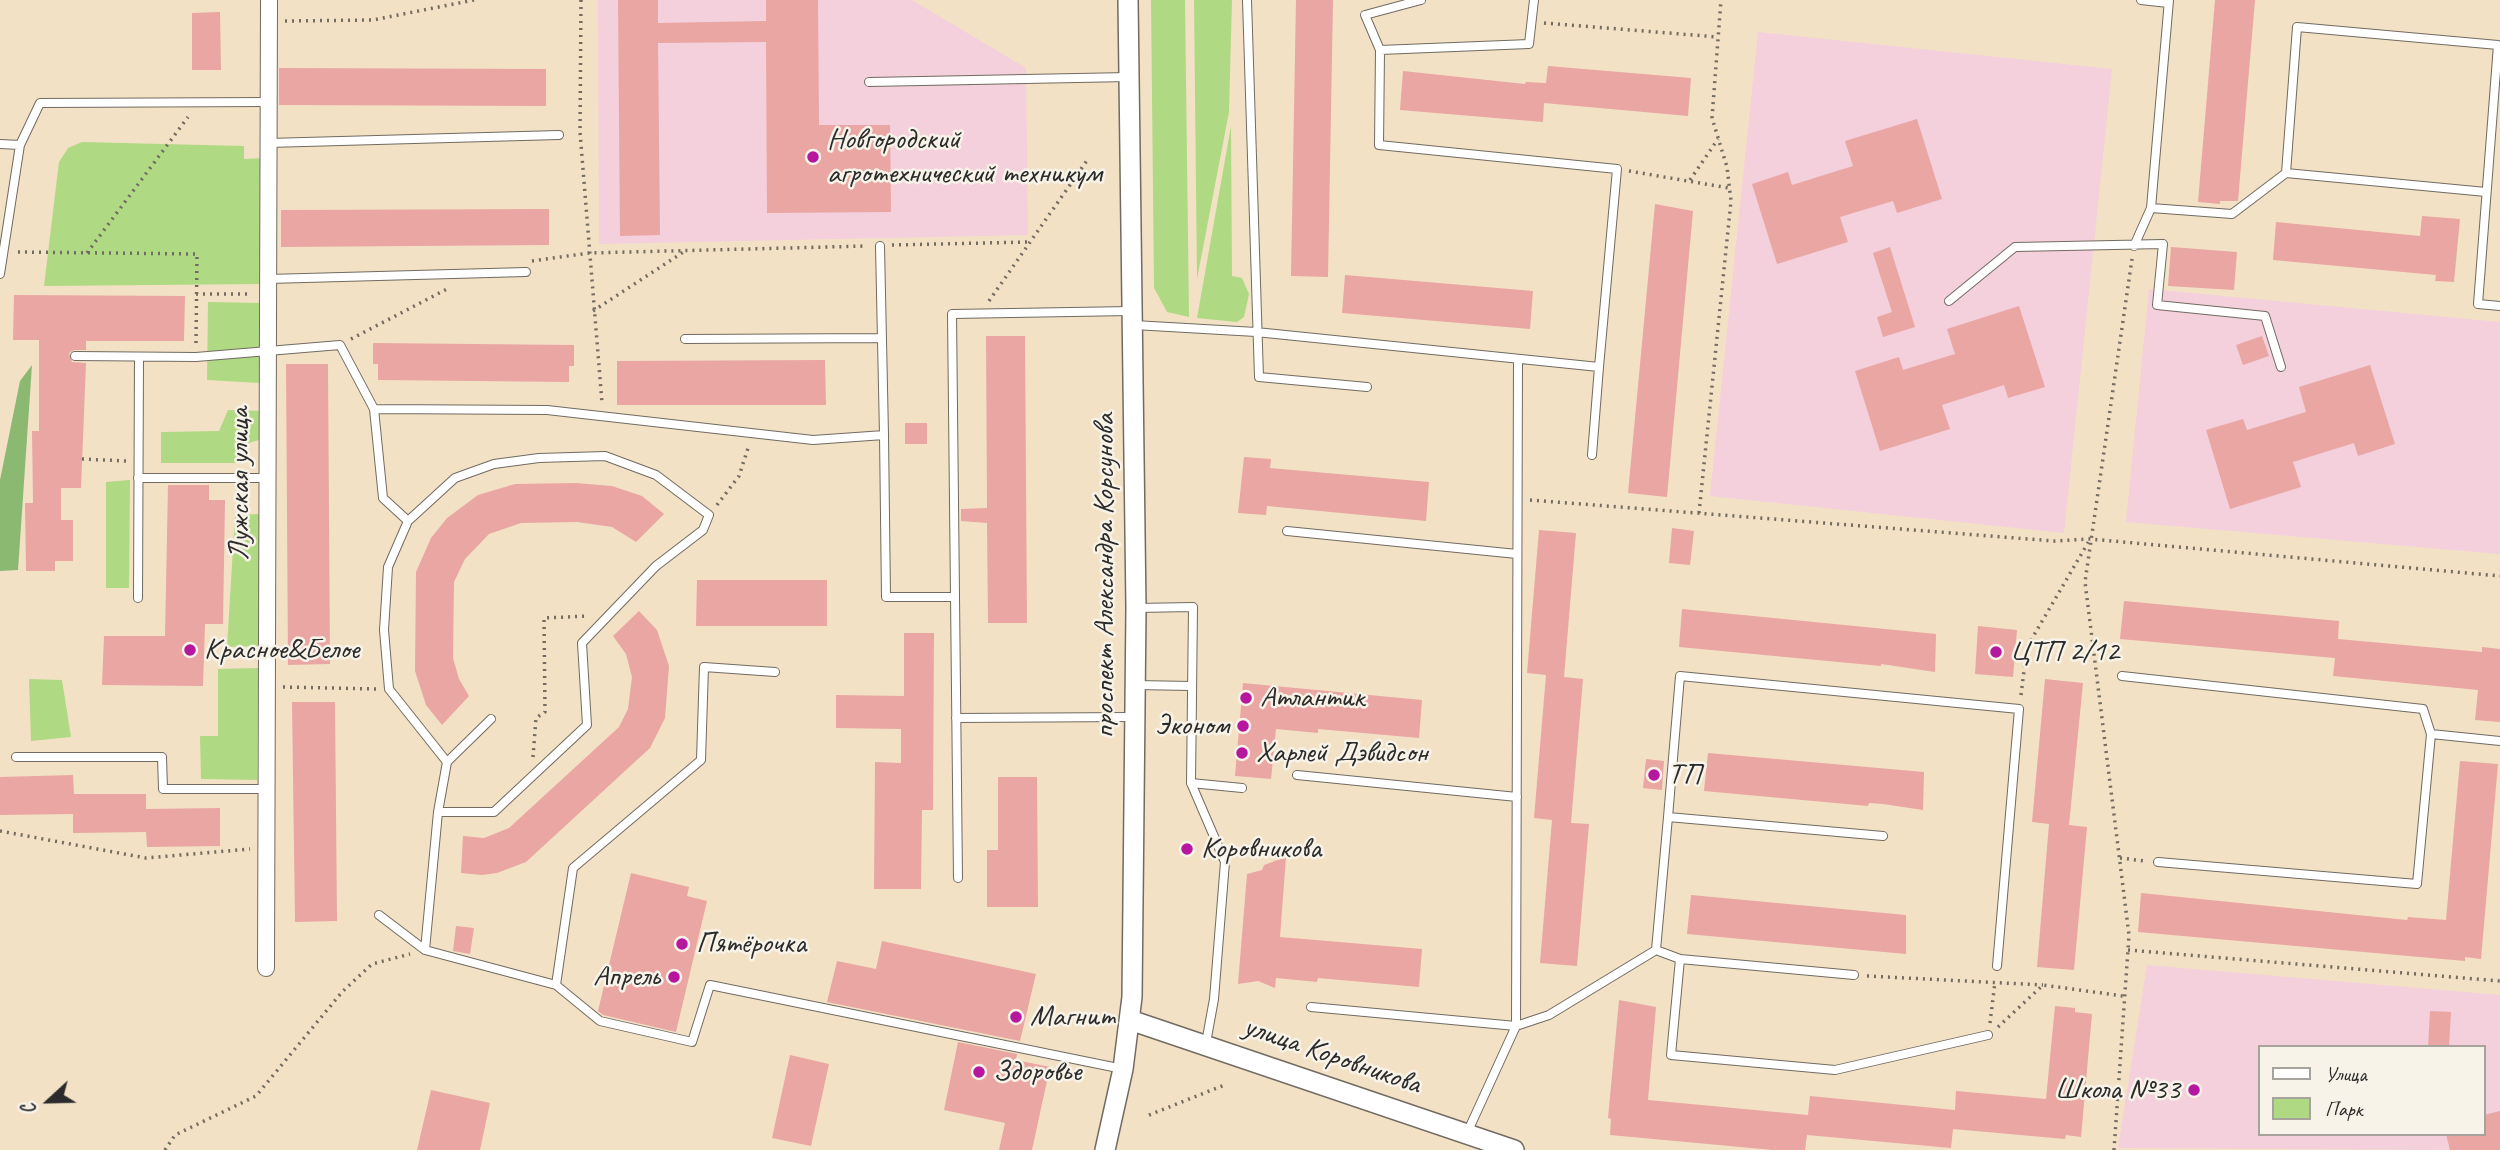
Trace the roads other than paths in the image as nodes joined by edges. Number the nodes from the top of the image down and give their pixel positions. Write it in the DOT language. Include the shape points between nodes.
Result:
graph roads {
  1 [pos="269,0"];
  2 [pos="1128,0"];
  3 [pos="1247,0"];
  4 [pos="1420,0"];
  5 [pos="1534,0"];
  6 [pos="2141,0"];
  7 [pos="2169,2"];
  8 [pos="1380,50"];
  9 [pos="1130,77"];
  10 [pos="869,82"];
  11 [pos="268,102"];
  12 [pos="559,135"];
  13 [pos="0,144"];
  14 [pos="268,144"];
  15 [pos="20,145"];
  16 [pos="2286,173"];
  17 [pos="2486,192"];
  18 [pos="2151,208"];
  19 [pos="880,246"];
  20 [pos="2134,246"];
  21 [pos="526,272"];
  22 [pos="0,274"];
  23 [pos="268,287"];
  24 [pos="1949,301"];
  25 [pos="2500,306"];
  26 [pos="1134,318"];
  27 [pos="1256,332"];
  28 [pos="882,338"];
  29 [pos="685,339"];
  30 [pos="269,351"];
  31 [pos="75,356"];
  32 [pos="139,357"];
  33 [pos="1518,359"];
  34 [pos="1599,367"];
  35 [pos="2281,367"];
  36 [pos="1367,387"];
  37 [pos="374,409"];
  38 [pos="884,435"];
  39 [pos="1592,455"];
  40 [pos="138,478"];
  41 [pos="267,478"];
  42 [pos="408,521"];
  43 [pos="1287,531"];
  44 [pos="1517,554"];
  45 [pos="955,597"];
  46 [pos="138,598"];
  47 [pos="1136,608"];
  48 [pos="775,672"];
  49 [pos="2122,676"];
  50 [pos="1136,685"];
  51 [pos="1192,686"];
  52 [pos="1135,717"];
  53 [pos="956,718"];
  54 [pos="491,719"];
  55 [pos="2431,734"];
  56 [pos="2500,741"];
  57 [pos="16,757"];
  58 [pos="447,762"];
  59 [pos="1297,775"];
  60 [pos="1191,783"];
  61 [pos="1242,788"];
  62 [pos="266,789"];
  63 [pos="1517,797"];
  64 [pos="438,812"];
  65 [pos="1668,817"];
  66 [pos="1883,836"];
  67 [pos="2158,862"];
  68 [pos="958,878"];
  69 [pos="379,915"];
  70 [pos="425,950"];
  71 [pos="1656,950"];
  72 [pos="1680,959"];
  73 [pos="1997,966"];
  74 [pos="265,968"];
  75 [pos="1854,975"];
  76 [pos="556,985"];
  77 [pos="1311,1007"];
  78 [pos="1130,1020"];
  79 [pos="1516,1026"];
  80 [pos="1989,1035"];
  81 [pos="1206,1044"];
  82 [pos="1123,1069"];
  83 [pos="1468,1133"];
  84 [pos="1105,1150"];
  85 [pos="1514,1150"];
  1 -- 11 [label="street, Лужская улица"];
  2 -- 9 [label="street, проспект Александра Корсунова"];
  3 -- 27 [label="lane"];
  4 -- 8 [label="lane" via="1365,15"];
  5 -- 8 [label="lane" via="1529,44"];
  6 -- 7 [label="lane"];
  7 -- 18 [label="lane"];
  8 -- 34 [label="lane" via="1379,145 1617,169"];
  9 -- 10 [label="lane"];
  9 -- 26 [label="street, проспект Александра Корсунова"];
  11 -- 14 [label="street, Лужская улица"];
  11 -- 15 [label="lane" via="40,103"];
  12 -- 14 [label="lane"];
  13 -- 15 [label="lane"];
  14 -- 23 [label="street, Лужская улица"];
  15 -- 22 [label="lane"];
  16 -- 17 [label="lane"];
  16 -- 17 [label="lane" via="2297,27 2498,45"];
  16 -- 18 [label="lane" via="2232,214"];
  17 -- 25 [label="lane" via="2478,304"];
  18 -- 20 [label="lane"];
  19 -- 28 [label="lane"];
  20 -- 24 [label="lane" via="2015,247"];
  20 -- 35 [label="lane" via="2162,244 2157,305 2265,316"];
  21 -- 23 [label="lane"];
  23 -- 30 [label="street, Лужская улица"];
  26 -- 27 [label="lane"];
  26 -- 45 [label="lane" via="952,314"];
  26 -- 47 [label="street, проспект Александра Корсунова"];
  27 -- 33 [label="lane"];
  27 -- 36 [label="lane" via="1259,377"];
  28 -- 29 [label="lane"];
  28 -- 38 [label="lane"];
  30 -- 32 [label="lane"];
  30 -- 37 [label="lane" via="340,345"];
  30 -- 41 [label="street, Лужская улица"];
  31 -- 32 [label="lane"];
  32 -- 40 [label="lane"];
  33 -- 34 [label="lane"];
  33 -- 44 [label="lane"];
  34 -- 39 [label="lane"];
  37 -- 38 [label="lane" via="547,410 813,440"];
  37 -- 42 [label="lane" via="383,498"];
  38 -- 45 [label="lane" via="886,597"];
  40 -- 41 [label="lane"];
  40 -- 46 [label="lane"];
  41 -- 62 [label="street, Лужская улица"];
  42 -- 58 [label="lane" via="388,567 384,630 389,690"];
  42 -- 64 [label="lane" via="455,478 494,464 592,456 605,456 656,475 709,515 704,530 656,566 582,643 587,725 494,812"];
  43 -- 44 [label="lane"];
  44 -- 63 [label="lane"];
  45 -- 53 [label="lane"];
  47 -- 50 [label="street, проспект Александра Корсунова"];
  47 -- 51 [label="lane" via="1193,607"];
  48 -- 76 [label="lane" via="704,667 701,760 573,868"];
  49 -- 55 [label="lane" via="2423,709"];
  50 -- 51 [label="lane"];
  50 -- 52 [label="street, проспект Александра Корсунова"];
  51 -- 60 [label="lane"];
  52 -- 53 [label="lane"];
  52 -- 78 [label="street, проспект Александра Корсунова"];
  53 -- 68 [label="lane"];
  54 -- 58 [label="lane"];
  55 -- 56 [label="lane"];
  55 -- 67 [label="lane" via="2417,884"];
  57 -- 62 [label="lane" via="162,757 163,789"];
  58 -- 64 [label="lane"];
  59 -- 63 [label="lane"];
  60 -- 61 [label="lane"];
  60 -- 81 [label="lane" via="1225,862"];
  62 -- 74 [label="street, Лужская улица"];
  63 -- 79 [label="lane"];
  64 -- 70 [label="lane"];
  65 -- 66 [label="lane"];
  65 -- 71 [label="lane"];
  65 -- 73 [label="lane" via="1680,676 2019,709"];
  69 -- 70 [label="lane"];
  70 -- 76 [label="lane"];
  71 -- 72 [label="lane"];
  71 -- 79 [label="lane" via="1549,1015"];
  72 -- 75 [label="lane"];
  72 -- 80 [label="lane" via="1671,1055 1835,1070"];
  76 -- 82 [label="lane" via="600,1021 692,1042 710,985"];
  77 -- 79 [label="lane"];
  78 -- 81 [label="street, улица Коровникова"];
  78 -- 82 [label="street, проспект Александра Корсунова"];
  79 -- 83 [label="lane"];
  81 -- 83 [label="street, улица Коровникова"];
  82 -- 84 [label="street, проспект Александра Корсунова"];
  83 -- 85 [label="street, улица Коровникова"];
}
